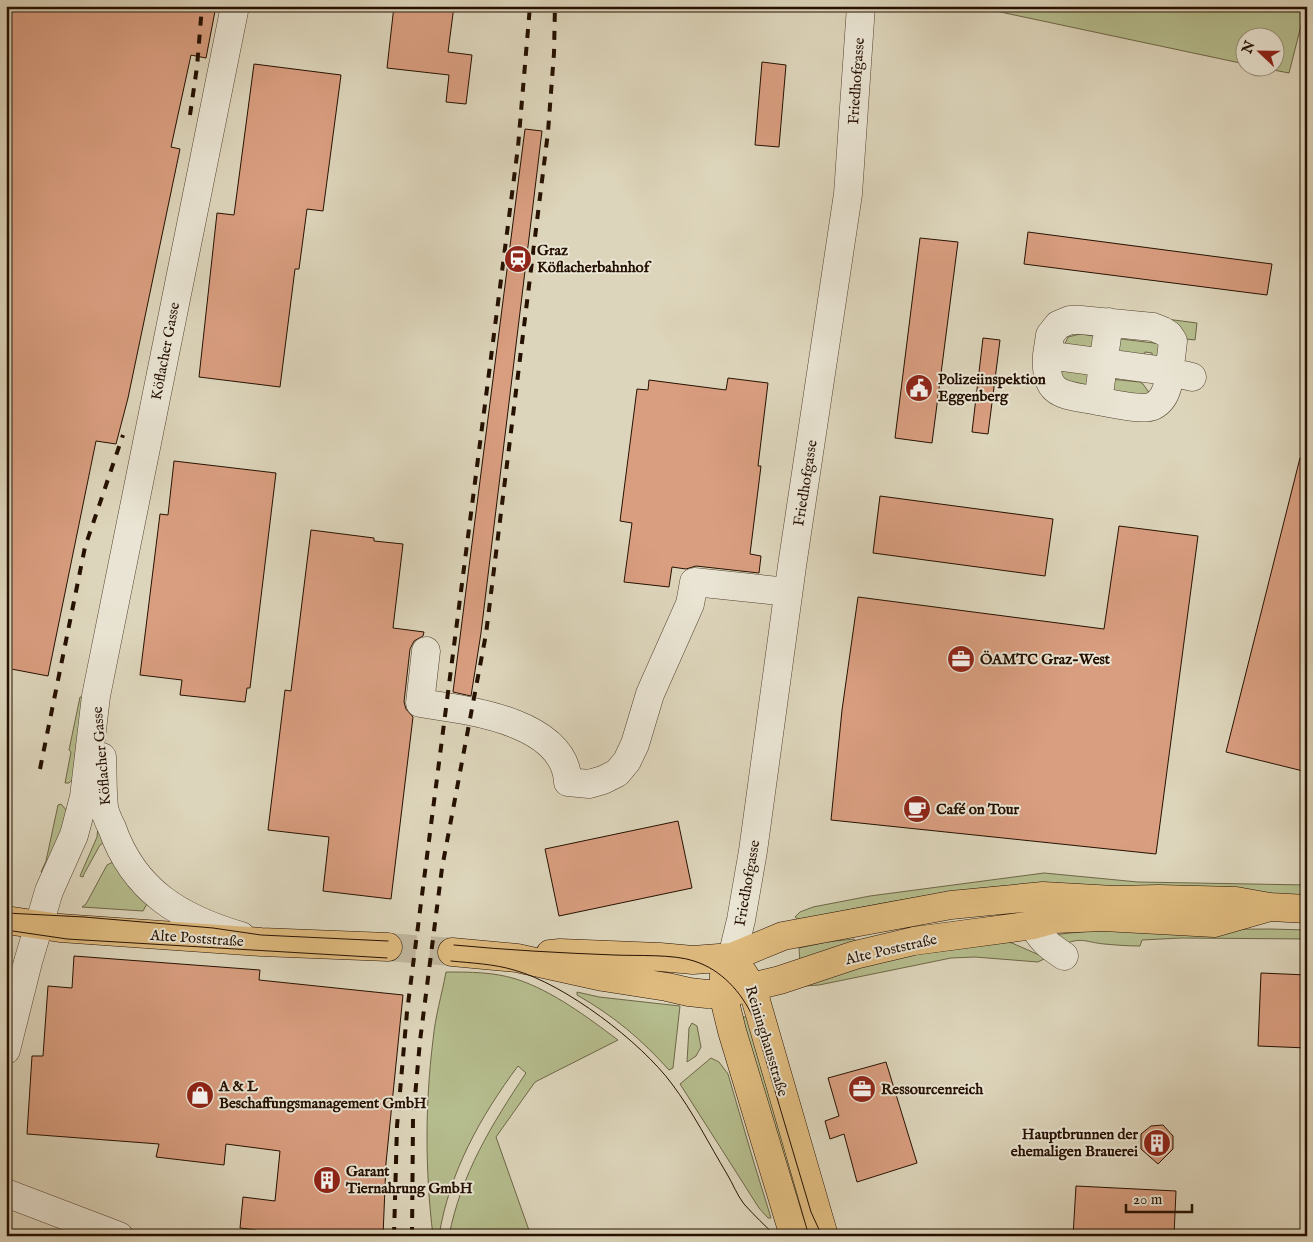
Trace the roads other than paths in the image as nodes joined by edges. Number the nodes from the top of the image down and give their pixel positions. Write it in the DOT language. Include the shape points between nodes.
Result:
graph roads {
  1 [pos="235,6"];
  2 [pos="861,6"];
  3 [pos="1109,322"];
  4 [pos="1047,355"];
  5 [pos="1104,363"];
  6 [pos="1175,373"];
  7 [pos="1098,400"];
  8 [pos="788,592"];
  9 [pos="426,651"];
  10 [pos="96,696"];
  11 [pos="1270,907"];
  12 [pos="1307,910"];
  13 [pos="6,920"];
  14 [pos="1033,925"];
  15 [pos="39,926"];
  16 [pos="261,942"];
  17 [pos="388,947"];
  18 [pos="452,952"];
  19 [pos="1064,956"];
  20 [pos="732,957"];
  21 [pos="517,958"];
  22 [pos="752,987"];
  23 [pos="724,994"];
  24 [pos="6,1050"];
  25 [pos="6,1192"];
  26 [pos="119,1236"];
  27 [pos="794,1236"];
  28 [pos="824,1236"];
  1 -- 10 [label="street, Köflacher Gasse"];
  2 -- 8 [label="street, Friedhofgasse" via="848,194"];
  3 -- 4 [label="street" via="1070,320 1058,325 1050,335"];
  3 -- 5 [label="street"];
  3 -- 6 [label="street" via="1153,328 1169,335 1173,341"];
  4 -- 5 [label="street"];
  4 -- 7 [label="street" via="1046,372 1052,387 1067,395"];
  5 -- 6 [label="street"];
  5 -- 7 [label="street"];
  6 -- 7 [label="street" via="1160,400 1152,407"];
  8 -- 9 [label="street" via="694,582 690,604 650,694 627,761 610,777 589,784 568,782 566,767 558,755 541,738 522,727 480,713 420,703"];
  8 -- 20 [label="street, Friedhofgasse" via="753,851"];
  10 -- 15 [label="street, Köflacher Gasse" via="84,797 74,835 49,892"];
  10 -- 16 [label="street, Köflacher Gasse" via="104,808 117,845 133,871 169,906 213,928"];
  11 -- 12 [label="main road, Alte Poststraße"];
  11 -- 14 [label="main road, Alte Poststraße" via="1214,923 1103,917 1055,919"];
  11 -- 20 [label="main road, Alte Poststraße" via="1236,901 1042,896 998,899 783,936"];
  13 -- 15 [label="main road, Alte Poststraße"];
  14 -- 19 [label="street" via="1047,945"];
  14 -- 22 [label="main road, Alte Poststraße" via="914,941"];
  15 -- 16 [label="main road, Alte Poststraße"];
  15 -- 24 [label="street, Köflacher Gasse"];
  16 -- 17 [label="main road, Alte Poststraße"];
  18 -- 21 [label="main road, Alte Poststraße"];
  20 -- 21 [label="main road, Alte Poststraße" via="693,960 560,953"];
  20 -- 22 [label="main road, Reininghausstraße"];
  20 -- 23 [label="main road, Reininghausstraße" via="724,977"];
  21 -- 23 [label="main road, Alte Poststraße" via="689,992"];
  22 -- 23 [label="main road, Alte Poststraße"];
  22 -- 28 [label="main road, Reininghausstraße"];
  23 -- 27 [label="main road, Reininghausstraße" via="732,1031"];
  25 -- 26 [label="street"];
}
